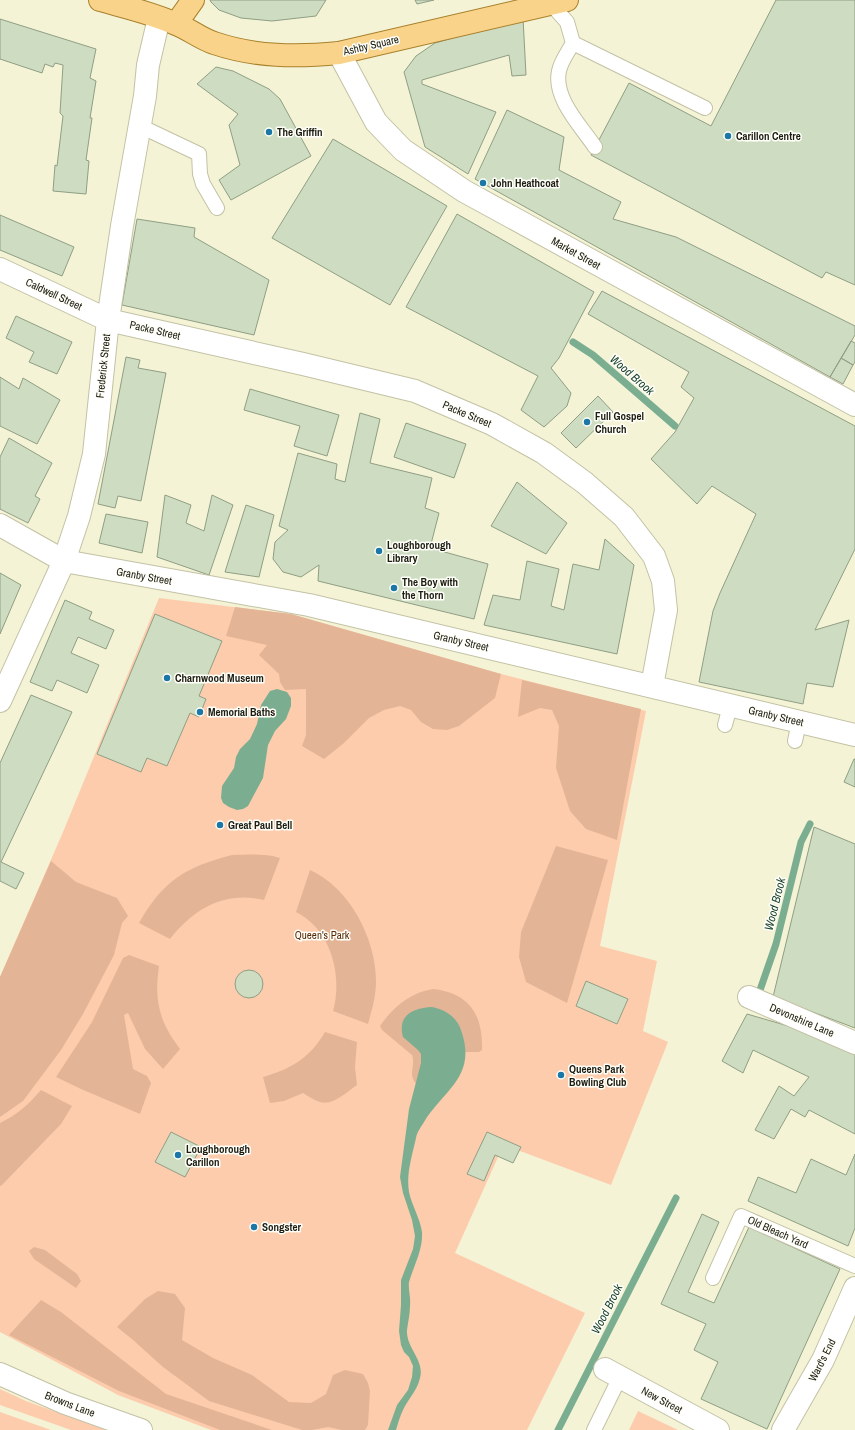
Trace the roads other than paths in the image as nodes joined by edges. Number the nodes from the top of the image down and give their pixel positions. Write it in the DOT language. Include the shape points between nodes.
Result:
graph roads {
  1 [pos="100,0"];
  2 [pos="192,0"];
  3 [pos="559,2"];
  4 [pos="167,21"];
  5 [pos="573,44"];
  6 [pos="338,53"];
  7 [pos="705,108"];
  8 [pos="140,126"];
  9 [pos="595,147"];
  10 [pos="217,208"];
  11 [pos="0,269"];
  12 [pos="108,320"];
  13 [pos="853,399"];
  14 [pos="0,525"];
  15 [pos="64,561"];
  16 [pos="652,686"];
  17 [pos="0,701"];
  18 [pos="855,735"];
  19 [pos="748,997"];
  20 [pos="855,1042"];
  21 [pos="855,1266"];
  22 [pos="713,1278"];
  23 [pos="855,1288"];
  24 [pos="612,1373"];
  25 [pos="0,1374"];
  26 [pos="141,1430"];
  27 [pos="594,1430"];
  28 [pos="718,1430"];
  29 [pos="783,1430"];
  1 -- 4 [label="main road, Ashby Square"];
  2 -- 4 [label="main road"];
  3 -- 5 [label="lane"];
  3 -- 6 [label="main road, Ashby Square"];
  4 -- 6 [label="main road, Ashby Square" via="213,43 275,56"];
  4 -- 8 [label="street, Frederick Street" via="148,65"];
  5 -- 7 [label="lane"];
  5 -- 9 [label="lane" via="560,70 558,86 567,107"];
  6 -- 13 [label="street, Market Street" via="376,122 404,150 464,191"];
  8 -- 10 [label="lane" via="199,154 203,184"];
  8 -- 12 [label="street, Frederick Street"];
  11 -- 12 [label="street, Caldwell Street"];
  12 -- 15 [label="street, Frederick Street" via="94,454 79,516"];
  12 -- 16 [label="street, Packe Street" via="415,391 492,424 544,453 585,483 624,517 654,556 663,580 666,610"];
  14 -- 15 [label="street, Granby Street"];
  15 -- 16 [label="street, Granby Street" via="309,605"];
  15 -- 17 [label="street, Frederick Street"];
  16 -- 18 [label="street, Granby Street" via="728,715 797,732"];
  19 -- 20 [label="street, Devonshire Lane"];
  21 -- 22 [label="lane, Old Bleach Yard" via="741,1216"];
  23 -- 29 [label="street, Ward's End" via="823,1360"];
  24 -- 27 [label="lane"];
  24 -- 28 [label="street, New Street"];
  25 -- 26 [label="street, Browns Lane" via="65,1403"];
}
